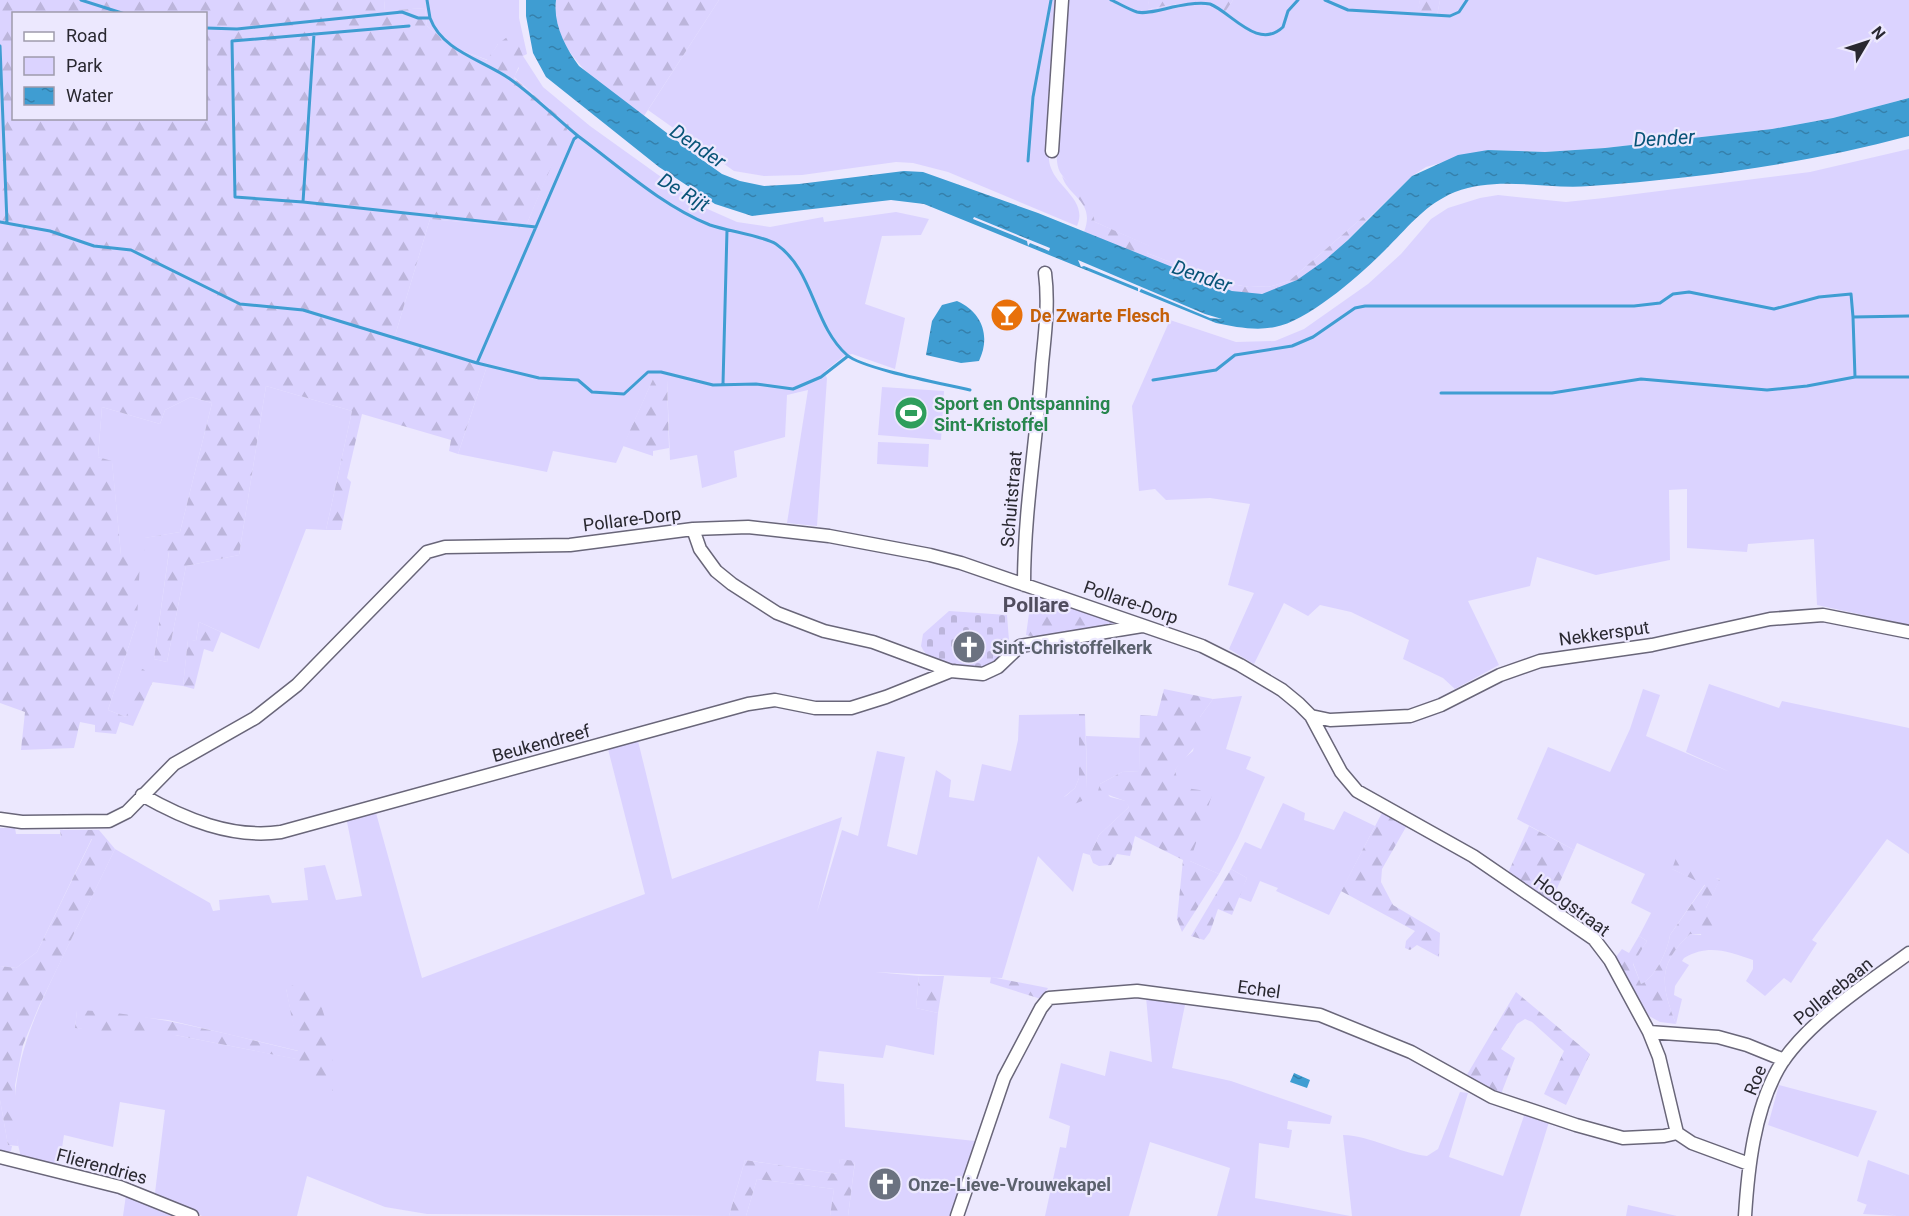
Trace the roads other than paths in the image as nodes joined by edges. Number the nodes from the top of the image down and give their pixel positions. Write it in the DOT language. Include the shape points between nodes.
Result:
graph roads {
  1 [pos="1062,0"];
  2 [pos="1052,151"];
  3 [pos="1045,273"];
  4 [pos="693,530"];
  5 [pos="1024,585"];
  6 [pos="1144,626"];
  7 [pos="1909,632"];
  8 [pos="951,671"];
  9 [pos="1311,716"];
  10 [pos="142,795"];
  11 [pos="0,819"];
  12 [pos="1909,953"];
  13 [pos="1649,1032"];
  14 [pos="1784,1060"];
  15 [pos="1677,1133"];
  16 [pos="0,1157"];
  17 [pos="1749,1164"];
  18 [pos="192,1216"];
  19 [pos="957,1216"];
  20 [pos="1744,1216"];
  1 -- 2 [label="street"];
  3 -- 5 [label="street, Schuitstraat" via="1048,299 1025,520"];
  4 -- 5 [label="street, Pollare-Dorp" via="748,528 857,540 940,557"];
  4 -- 8 [label="street" via="703,554 716,570 777,613"];
  4 -- 10 [label="street, Pollare-Dorp" via="570,545 445,547 427,552 297,686 255,718 186,756"];
  5 -- 6 [label="street, Pollare-Dorp"];
  6 -- 8 [label="street" via="1020,646 998,668 983,674"];
  6 -- 9 [label="street, Pollare-Dorp" via="1202,646 1240,665 1282,690"];
  7 -- 9 [label="street, Nekkersput" via="1823,615 1770,619 1652,645 1540,661 1410,716 1330,720"];
  8 -- 10 [label="street, Beukendreef" via="851,708 815,708 776,700 748,704 266,835 230,832"];
  9 -- 13 [label="street, Hoogstraat" via="1341,772 1357,791 1473,856 1594,939 1610,960"];
  10 -- 11 [label="street, Pollare-Dorp" via="127,812 109,821"];
  12 -- 14 [label="street, Pollarebaan" via="1823,1020"];
  13 -- 14 [label="street, Roe" via="1718,1037"];
  13 -- 15 [label="street, Hoogstraat"];
  14 -- 17 [label="street, Roe" via="1772,1082"];
  15 -- 17 [label="street" via="1692,1143"];
  15 -- 19 [label="street, Echel" via="1623,1138 1576,1125 1492,1097 1411,1052 1320,1015 1137,991 1049,998 1004,1078"];
  16 -- 18 [label="street, Flierendries" via="120,1187"];
  17 -- 20 [label="street, Roe"];
}
